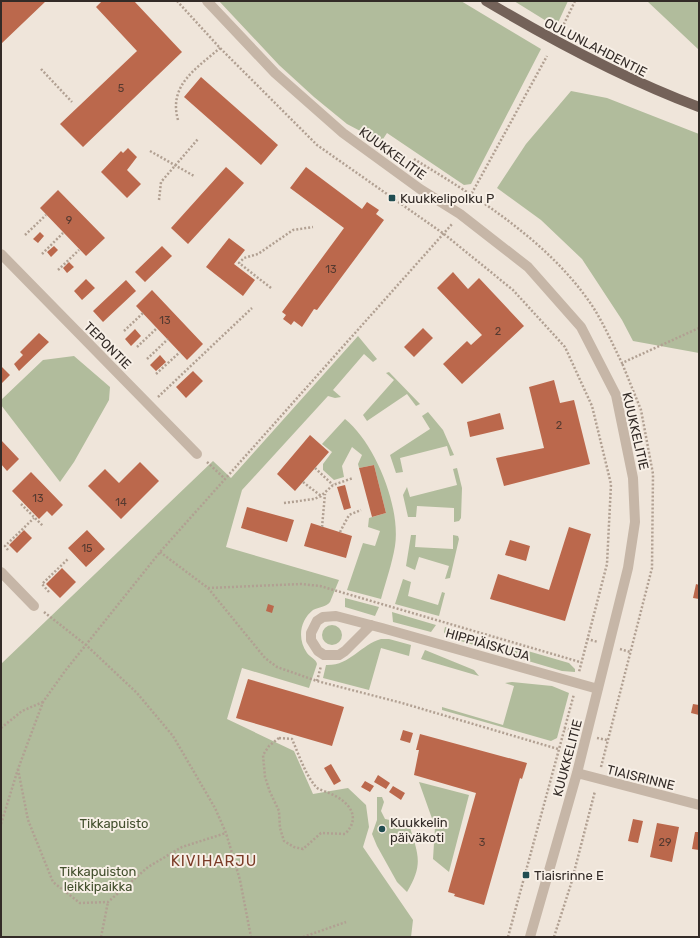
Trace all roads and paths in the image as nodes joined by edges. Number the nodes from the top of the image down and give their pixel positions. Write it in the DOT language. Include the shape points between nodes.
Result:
graph roads {
  1 [pos="178,1"];
  2 [pos="207,1"];
  3 [pos="486,1"];
  4 [pos="575,1"];
  5 [pos="562,28"];
  6 [pos="220,48"];
  7 [pos="547,56"];
  8 [pos="41,69"];
  9 [pos="72,102"];
  10 [pos="699,107"];
  11 [pos="178,120"];
  12 [pos="198,139"];
  13 [pos="150,151"];
  14 [pos="414,159"];
  15 [pos="176,166"];
  16 [pos="194,176"];
  17 [pos="472,194"];
  18 [pos="159,200"];
  19 [pos="460,214"];
  20 [pos="46,215"];
  21 [pos="313,227"];
  22 [pos="64,233"];
  23 [pos="444,234"];
  24 [pos="25,235"];
  25 [pos="79,250"];
  26 [pos="1,254"];
  27 [pos="42,254"];
  28 [pos="58,270"];
  29 [pos="271,288"];
  30 [pos="252,308"];
  31 [pos="143,313"];
  32 [pos="157,328"];
  33 [pos="699,328"];
  34 [pos="124,331"];
  35 [pos="168,339"];
  36 [pos="137,347"];
  37 [pos="180,352"];
  38 [pos="147,359"];
  39 [pos="156,374"];
  40 [pos="149,406"];
  41 [pos="198,454"];
  42 [pos="315,468"];
  43 [pos="224,478"];
  44 [pos="353,478"];
  45 [pos="303,482"];
  46 [pos="333,485"];
  47 [pos="325,493"];
  48 [pos="321,496"];
  49 [pos="284,502"];
  50 [pos="21,504"];
  51 [pos="361,510"];
  52 [pos="34,518"];
  53 [pos="43,526"];
  54 [pos="322,527"];
  55 [pos="340,532"];
  56 [pos="8,550"];
  57 [pos="160,552"];
  58 [pos="68,559"];
  59 [pos="1,572"];
  60 [pos="208,588"];
  61 [pos="49,592"];
  62 [pos="34,606"];
  63 [pos="370,625"];
  64 [pos="86,645"];
  65 [pos="580,662"];
  66 [pos="577,683"];
  67 [pos="598,689"];
  68 [pos="43,702"];
  69 [pos="1,728"];
  70 [pos="558,749"];
  71 [pos="18,769"];
  72 [pos="577,773"];
  73 [pos="699,805"];
  74 [pos="1,824"];
  75 [pos="226,834"];
  76 [pos="345,834"];
  77 [pos="108,902"];
  78 [pos="346,922"];
  79 [pos="101,937"];
  80 [pos="251,937"];
  81 [pos="304,937"];
  82 [pos="508,937"];
  83 [pos="530,937"];
  1 -- 6 [label="path"];
  2 -- 19 [label="street, KUUKKELITIE" via="275,73 343,133 420,189"];
  3 -- 10 [label="main road, OULUNLAHDENTIE" via="602,66 658,92"];
  4 -- 5 [label="path"];
  6 -- 11 [label="path" via="191,73 180,87 175,101"];
  6 -- 23 [label="path" via="317,146"];
  7 -- 17 [label="path"];
  8 -- 9 [label="path"];
  12 -- 15 [label="path"];
  13 -- 15 [label="path"];
  14 -- 17 [label="path"];
  15 -- 16 [label="path"];
  15 -- 18 [label="path" via="161,182"];
  17 -- 19 [label="path"];
  17 -- 33 [label="path" via="547,252 591,304 622,363"];
  19 -- 23 [label="path"];
  19 -- 67 [label="street, KUUKKELITIE" via="528,267 580,327 616,395 633,478 635,522 628,568"];
  20 -- 24 [label="path"];
  21 -- 29 [label="path" via="293,230 258,254 244,258 238,263"];
  22 -- 27 [label="path"];
  23 -- 43 [label="path"];
  23 -- 65 [label="path" via="513,290 565,347 592,406 610,484 607,564"];
  25 -- 28 [label="path"];
  26 -- 40 [label="street, TEPONTIE"];
  30 -- 40 [label="path"];
  31 -- 34 [label="path"];
  32 -- 36 [label="path"];
  35 -- 38 [label="path"];
  37 -- 39 [label="path"];
  40 -- 41 [label="street, TEPONTIE"];
  41 -- 43 [label="path"];
  42 -- 46 [label="path"];
  43 -- 57 [label="path"];
  44 -- 46 [label="path"];
  45 -- 48 [label="path"];
  46 -- 47 [label="path"];
  47 -- 48 [label="path"];
  47 -- 54 [label="path"];
  48 -- 49 [label="path"];
  50 -- 52 [label="path"];
  51 -- 55 [label="path" via="349,515"];
  52 -- 53 [label="path"];
  52 -- 56 [label="path" via="5,546"];
  57 -- 60 [label="path"];
  57 -- 64 [label="path"];
  58 -- 61 [label="path" via="42,584"];
  59 -- 62 [label="street"];
  60 -- 65 [label="path" via="301,584 320,586"];
  60 -- 70 [label="path" via="264,658 277,667 316,681 402,703"];
  62 -- 64 [label="path"];
  63 -- 63 [label="street, HIPPIÄISKUJA" via="329,615 317,621 311,633 311,640 324,655 338,655"];
  63 -- 66 [label="street, HIPPIÄISKUJA"];
  64 -- 68 [label="path"];
  64 -- 75 [label="path" via="137,693 173,736 215,808"];
  65 -- 66 [label="path"];
  66 -- 67 [label="street, HIPPIÄISKUJA"];
  66 -- 70 [label="path"];
  67 -- 72 [label="street, KUUKKELITIE"];
  68 -- 69 [label="path" via="22,711"];
  68 -- 71 [label="path"];
  70 -- 82 [label="path"];
  71 -- 74 [label="path"];
  71 -- 77 [label="path" via="28,820 53,882 80,904"];
  72 -- 73 [label="street, TIAISRINNE"];
  72 -- 83 [label="street, KUUKKELITIE"];
  75 -- 77 [label="path" via="182,847 148,866"];
  75 -- 80 [label="path" via="240,880"];
  76 -- 76 [label="path" via="321,833 303,849 284,841 279,811 265,777 263,755 279,738 292,739 316,788 337,796 349,806 354,817 352,827"];
  77 -- 79 [label="path"];
  78 -- 81 [label="path"];
}
